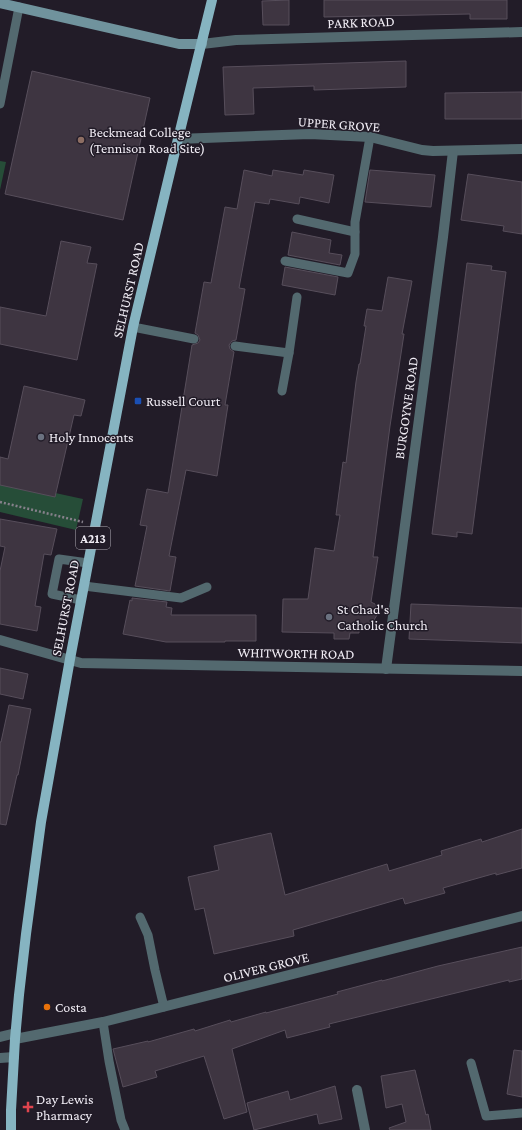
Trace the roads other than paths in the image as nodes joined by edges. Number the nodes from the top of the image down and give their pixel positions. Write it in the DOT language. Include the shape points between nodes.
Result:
graph roads {
  1 [pos="212,0"];
  2 [pos="0,3"];
  3 [pos="20,7"];
  4 [pos="522,32"];
  5 [pos="202,44"];
  6 [pos="0,104"];
  7 [pos="370,137"];
  8 [pos="178,139"];
  9 [pos="522,149"];
  10 [pos="452,151"];
  11 [pos="297,219"];
  12 [pos="355,232"];
  13 [pos="285,262"];
  14 [pos="297,297"];
  15 [pos="133,327"];
  16 [pos="194,339"];
  17 [pos="235,346"];
  18 [pos="289,353"];
  19 [pos="282,391"];
  20 [pos="88,563"];
  21 [pos="84,586"];
  22 [pos="207,587"];
  23 [pos="81,600"];
  24 [pos="0,640"];
  25 [pos="70,659"];
  26 [pos="386,669"];
  27 [pos="522,671"];
  28 [pos="522,916"];
  29 [pos="140,917"];
  30 [pos="164,1008"];
  31 [pos="103,1022"];
  32 [pos="16,1036"];
  33 [pos="0,1037"];
  34 [pos="14,1057"];
  35 [pos="0,1058"];
  36 [pos="471,1063"];
  37 [pos="357,1090"];
  38 [pos="522,1113"];
  39 [pos="11,1130"];
  40 [pos="125,1130"];
  41 [pos="365,1130"];
  1 -- 5 [label="main road, SELHURST ROAD / A213"];
  2 -- 3 [label="street"];
  3 -- 5 [label="street" via="179,44"];
  3 -- 6 [label="lane"];
  4 -- 5 [label="street, PARK ROAD" via="236,40"];
  5 -- 8 [label="main road, SELHURST ROAD / A213"];
  7 -- 8 [label="street, UPPER GROVE" via="310,134"];
  7 -- 10 [label="street, UPPER GROVE" via="422,150"];
  7 -- 12 [label="lane"];
  8 -- 15 [label="main road, SELHURST ROAD / A213"];
  9 -- 10 [label="street, UPPER GROVE"];
  10 -- 26 [label="street, BURGOYNE ROAD"];
  11 -- 12 [label="lane"];
  12 -- 13 [label="lane" via="355,254 348,273"];
  14 -- 18 [label="lane"];
  15 -- 16 [label="lane"];
  15 -- 20 [label="main road, SELHURST ROAD / A213"];
  17 -- 18 [label="lane"];
  18 -- 19 [label="lane"];
  20 -- 21 [label="main road, SELHURST ROAD / A213"];
  20 -- 23 [label="lane" via="59,558 52,594"];
  21 -- 22 [label="lane" via="181,598"];
  21 -- 23 [label="main road, SELHURST ROAD / A213"];
  23 -- 25 [label="main road, SELHURST ROAD / A213"];
  24 -- 25 [label="street, WHITWORTH ROAD"];
  25 -- 26 [label="street, WHITWORTH ROAD" via="114,664"];
  25 -- 32 [label="main road, SELHURST ROAD / A213" via="39,837 24,949"];
  26 -- 27 [label="street, WHITWORTH ROAD"];
  28 -- 30 [label="street, OLIVER GROVE"];
  29 -- 30 [label="lane" via="148,935"];
  30 -- 31 [label="street, OLIVER GROVE"];
  31 -- 32 [label="street, OLIVER GROVE"];
  31 -- 40 [label="lane"];
  32 -- 33 [label="street, OLIVER GROVE"];
  32 -- 34 [label="main road, A213"];
  34 -- 35 [label="street"];
  34 -- 39 [label="main road, A213"];
  36 -- 38 [label="lane" via="486,1116"];
  37 -- 41 [label="street"];
}
